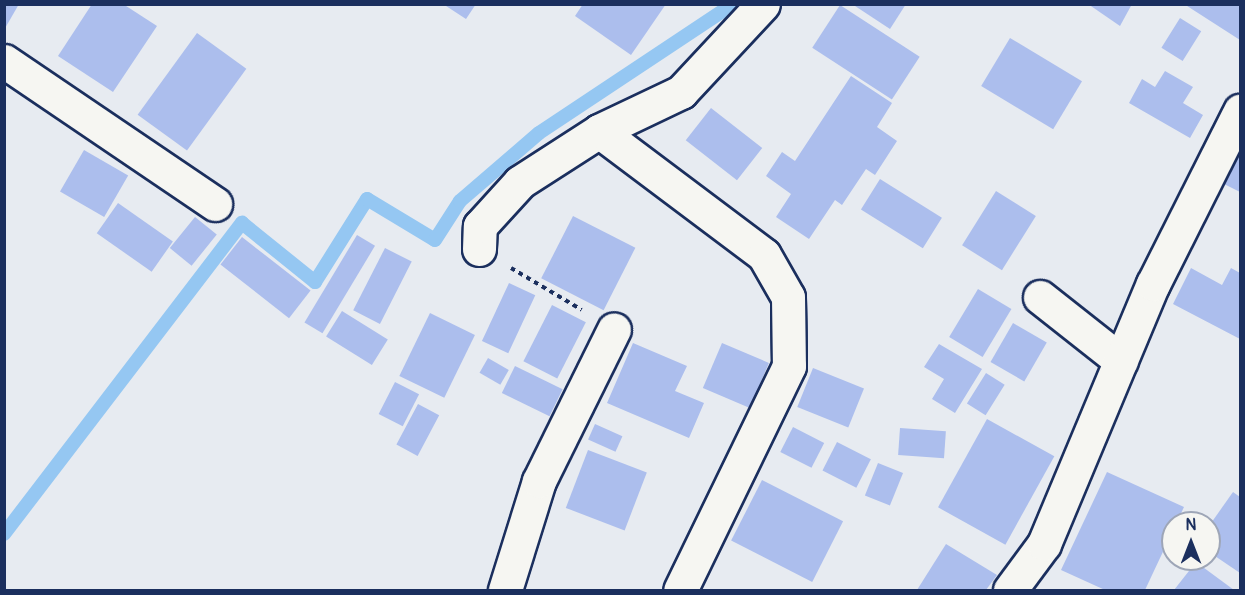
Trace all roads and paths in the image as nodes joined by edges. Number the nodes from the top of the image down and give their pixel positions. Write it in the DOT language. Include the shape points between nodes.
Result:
graph roads {
  1 [pos="763,4"];
  2 [pos="4,61"];
  3 [pos="1240,111"];
  4 [pos="599,131"];
  5 [pos="215,204"];
  6 [pos="479,249"];
  7 [pos="1040,297"];
  8 [pos="614,329"];
  9 [pos="1121,361"];
  10 [pos="505,591"];
  11 [pos="680,591"];
  12 [pos="1010,591"];
  1 -- 4 [label="street" via="681,92"];
  2 -- 5 [label="street"];
  3 -- 9 [label="street" via="1153,284"];
  4 -- 6 [label="street" via="520,182 480,226"];
  4 -- 11 [label="street" via="764,255 781,278 792,320 789,366"];
  6 -- 8 [label="path"];
  7 -- 9 [label="street"];
  8 -- 10 [label="street" via="538,481"];
  9 -- 12 [label="street" via="1044,544"];
}
